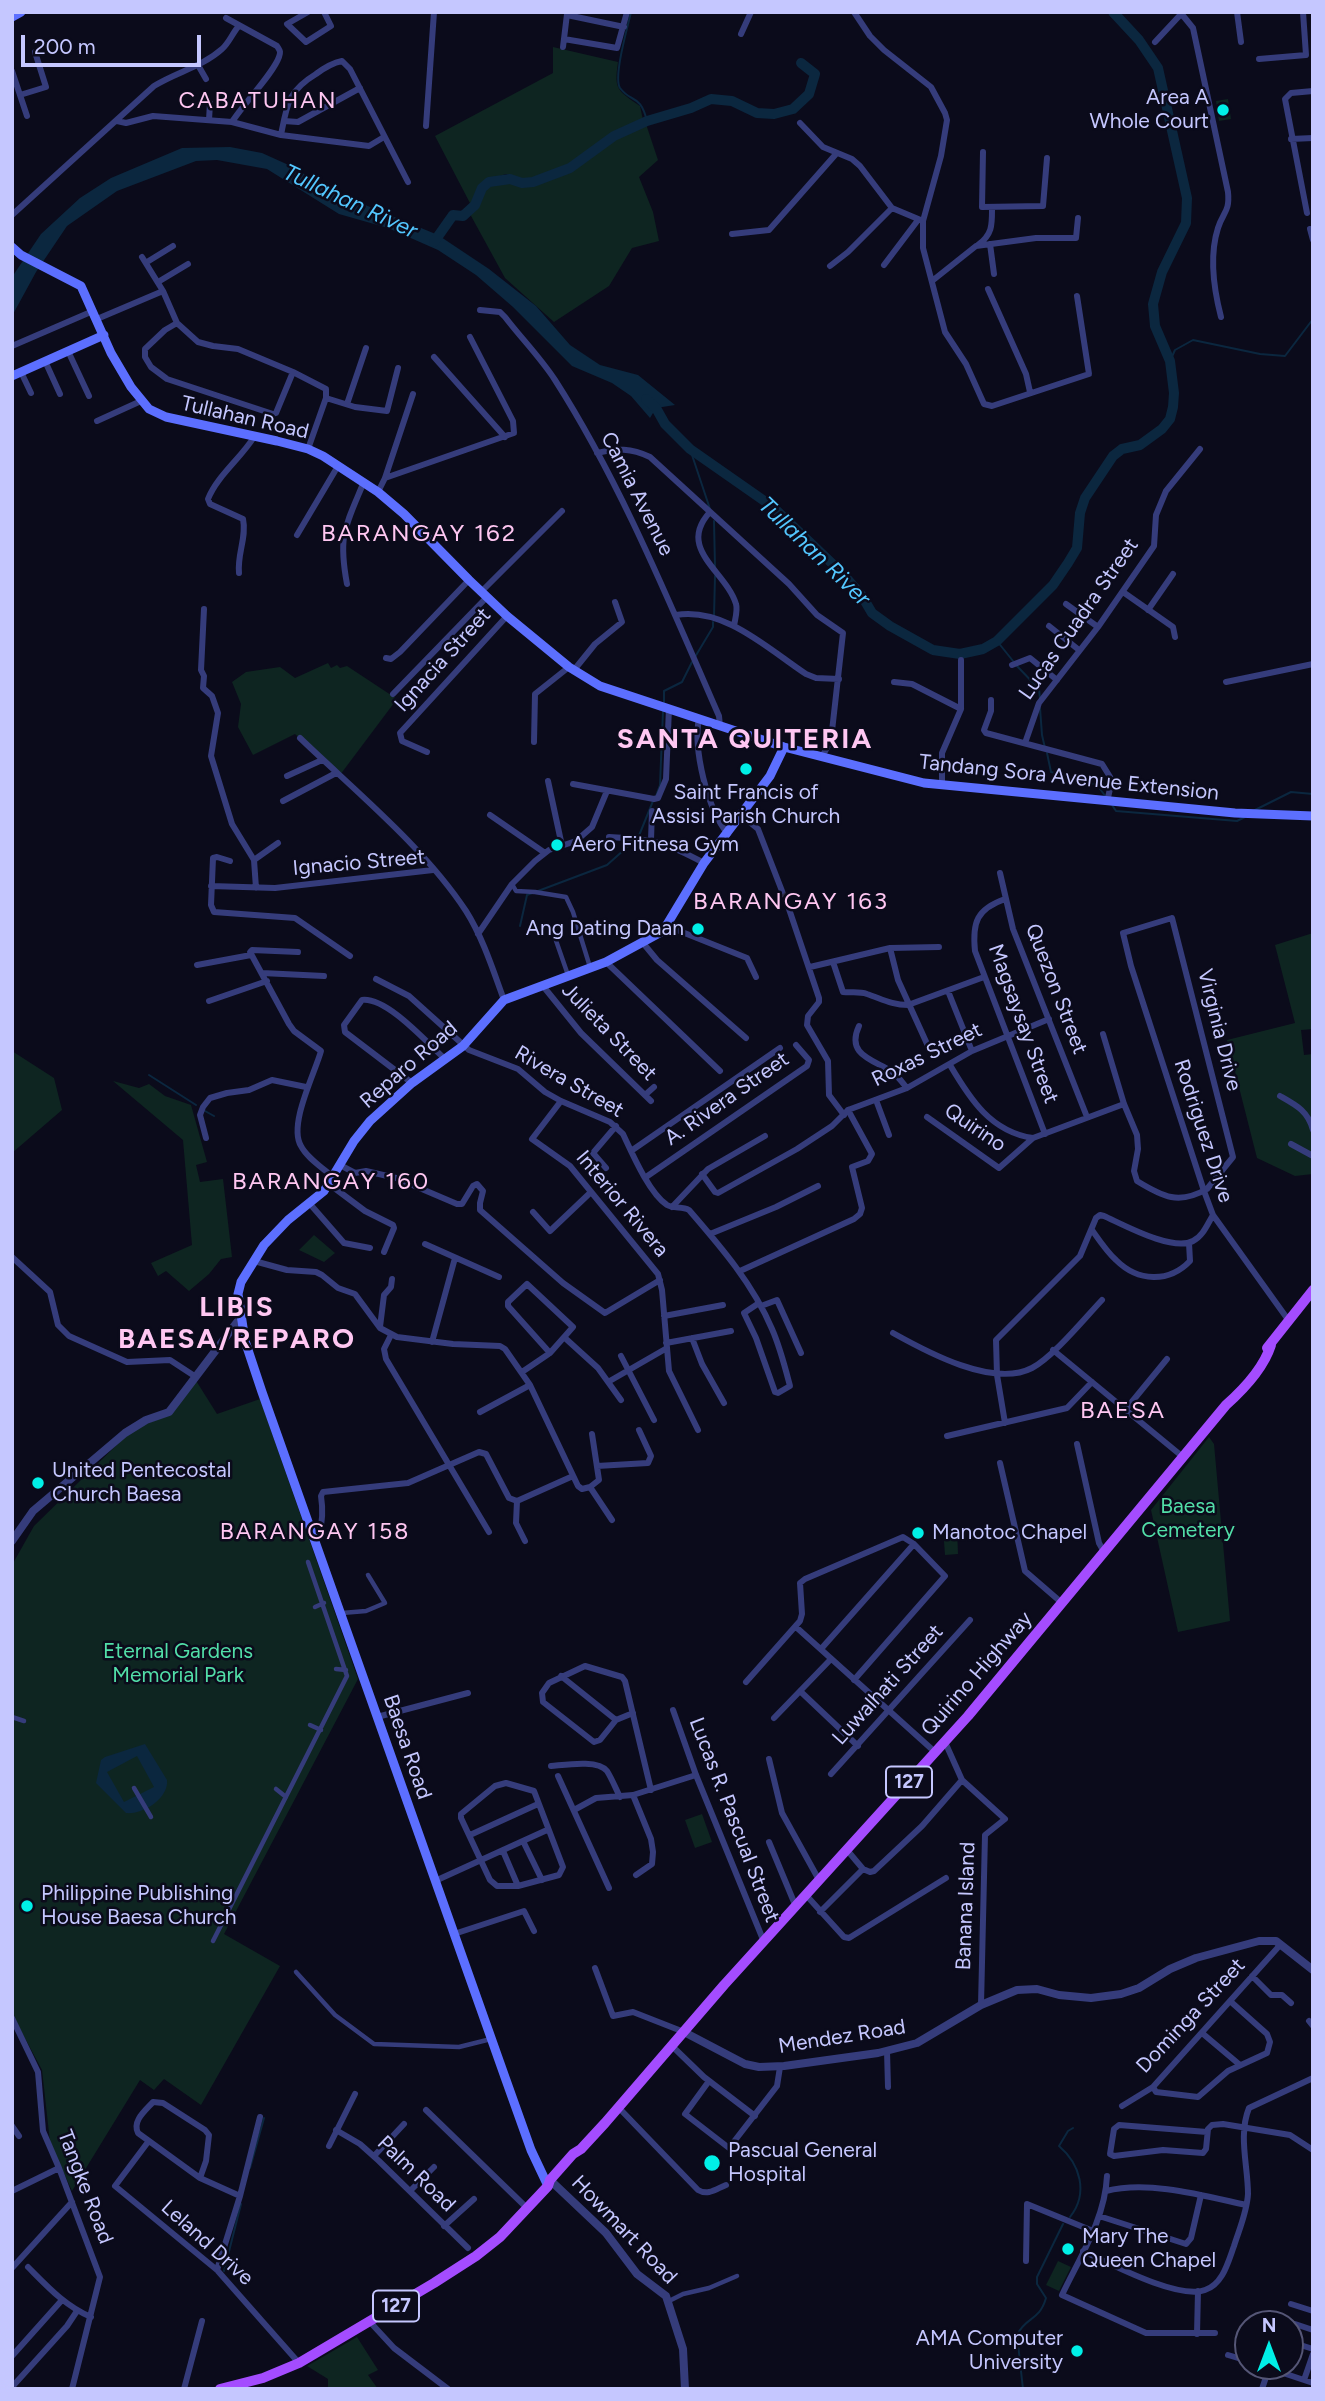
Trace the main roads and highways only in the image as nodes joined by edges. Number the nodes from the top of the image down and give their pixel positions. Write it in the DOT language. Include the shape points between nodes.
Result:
graph roads {
  1 [pos="21,12"];
  2 [pos="12,17"];
  3 [pos="12,247"];
  4 [pos="104,335"];
  5 [pos="17,374"];
  6 [pos="784,747"];
  7 [pos="1313,816"];
  8 [pos="1313,1290"];
  9 [pos="241,1317"];
  10 [pos="551,2183"];
  11 [pos="220,2389"];
  1 -- 2 [label="main road"];
  3 -- 4 [label="main road, Tullahan Road" via="81,286"];
  4 -- 5 [label="main road"];
  4 -- 6 [label="main road, Tullahan Road" via="122,373 149,409 323,456 378,492 507,615 600,687"];
  6 -- 7 [label="main road, Tandang Sora Avenue Extension" via="942,784 1107,802"];
  6 -- 9 [label="main road, Reparo Road" via="770,776 704,863 659,934 607,962 504,1000 463,1046 412,1083 361,1130 331,1180 275,1233 254,1261 239,1288"];
  8 -- 10 [label="main road, Quirino Highway / 127" via="1239,1393 945,1742"];
  9 -- 10 [label="main road, Baesa Road" via="248,1350 491,2039 531,2150"];
  10 -- 11 [label="main road, Quirino Highway / 127" via="476,2256 370,2322 299,2363"];
}
